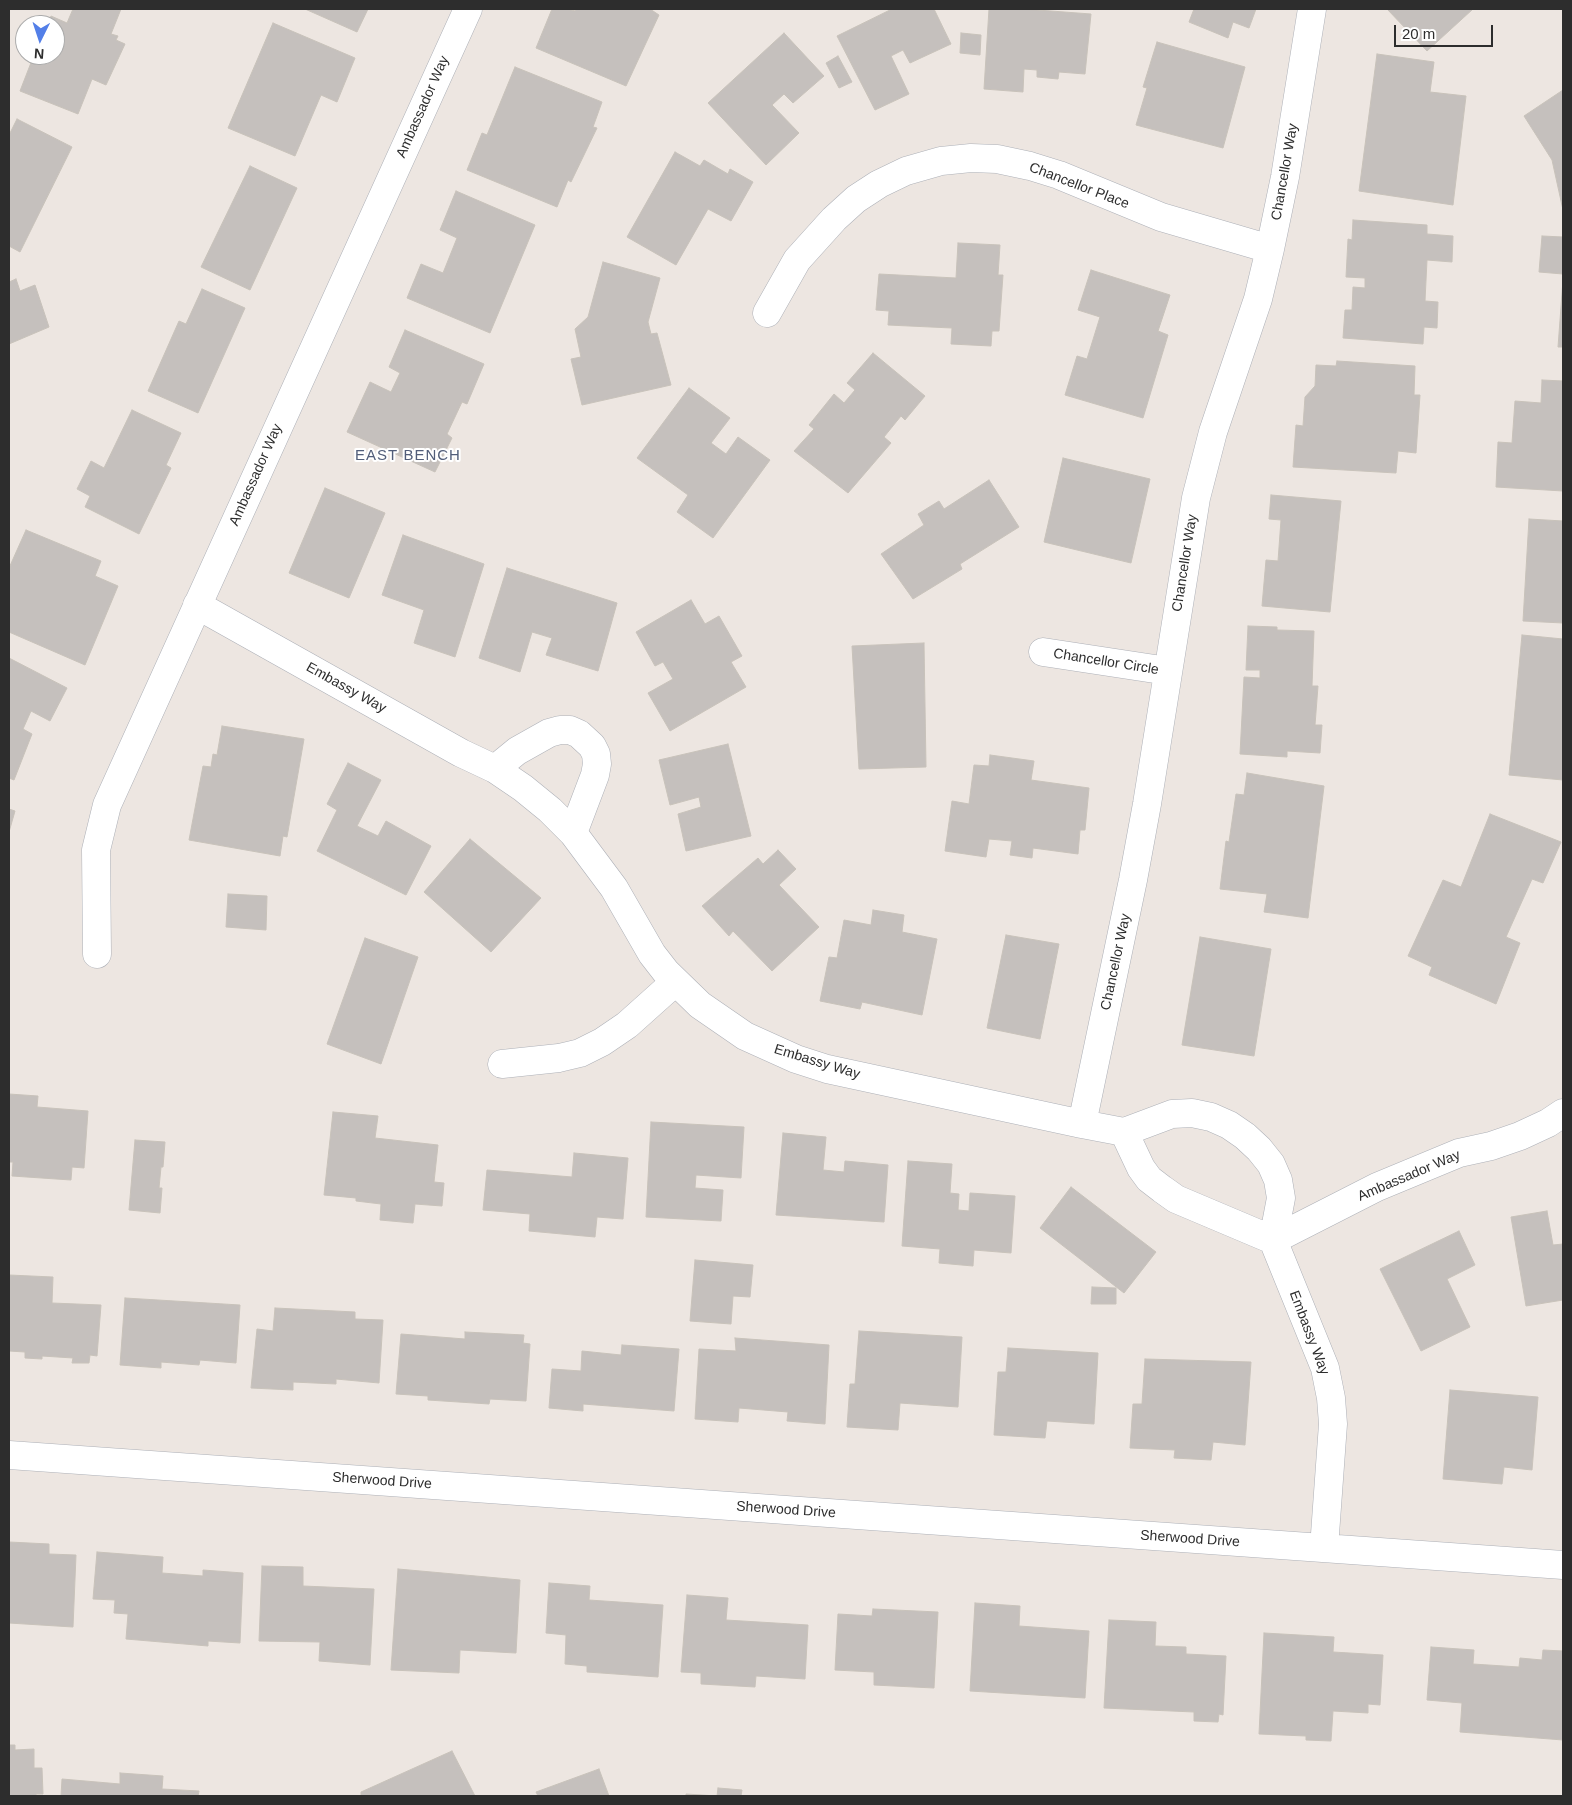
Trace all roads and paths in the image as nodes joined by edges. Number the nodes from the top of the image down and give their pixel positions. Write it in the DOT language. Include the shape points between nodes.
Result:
graph roads {
  1 [pos="468,9"];
  2 [pos="1312,9"];
  3 [pos="1270,249"];
  4 [pos="767,313"];
  5 [pos="197,604"];
  6 [pos="1043,652"];
  7 [pos="1168,671"];
  8 [pos="495,769"];
  9 [pos="573,833"];
  10 [pos="97,954"];
  11 [pos="675,982"];
  12 [pos="502,1064"];
  13 [pos="1558,1122"];
  14 [pos="1082,1124"];
  15 [pos="1124,1132"];
  16 [pos="1273,1240"];
  17 [pos="9,1455"];
  18 [pos="1324,1548"];
  19 [pos="1563,1566"];
  1 -- 5 [label="street, Ambassador Way"];
  2 -- 3 [label="street, Chancellor Way"];
  3 -- 4 [label="street, Chancellor Place" via="1161,217 1030,166 970,158 941,161 906,171 856,199 797,260"];
  3 -- 7 [label="street, Chancellor Way" via="1258,298 1203,469"];
  5 -- 8 [label="street, Embassy Way"];
  5 -- 10 [label="street, Ambassador Way" via="107,804 100,827 96,850"];
  6 -- 7 [label="street, Chancellor Circle"];
  7 -- 14 [label="street, Chancellor Way" via="1133,880"];
  8 -- 9 [label="street, Embassy Way" via="550,810"];
  8 -- 9 [label="street" via="517,751 549,733 570,730 579,734 592,746 597,764"];
  9 -- 11 [label="street, Embassy Way" via="614,888 652,954"];
  11 -- 12 [label="street" via="627,1025 580,1053"];
  11 -- 14 [label="street, Embassy Way" via="700,1005 745,1036 796,1059 827,1069"];
  13 -- 16 [label="street, Ambassador Way" via="1430,1164 1376,1187"];
  14 -- 15 [label="street, Embassy Way"];
  15 -- 16 [label="street" via="1141,1168 1162,1190"];
  15 -- 16 [label="street" via="1172,1114 1192,1113 1211,1117 1245,1136 1271,1164 1278,1180 1280,1198"];
  16 -- 18 [label="street, Embassy Way" via="1325,1368 1331,1398 1333,1424"];
  17 -- 18 [label="street, Sherwood Drive"];
  18 -- 19 [label="street, Sherwood Drive"];
}
